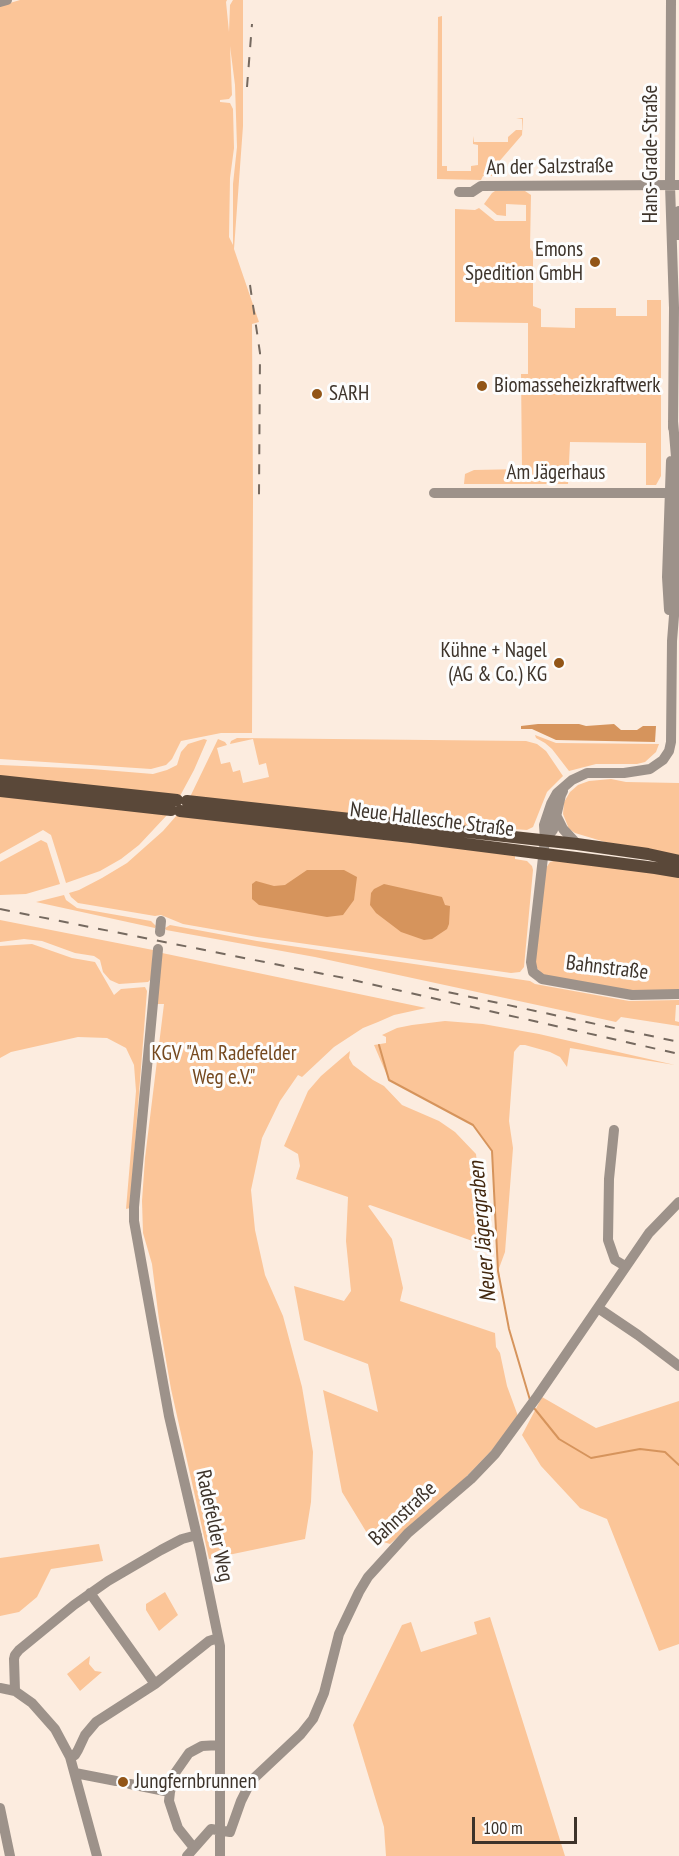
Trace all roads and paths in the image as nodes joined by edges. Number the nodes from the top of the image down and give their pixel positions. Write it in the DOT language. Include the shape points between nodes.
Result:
graph roads {
  1 [pos="7,0"];
  2 [pos="671,0"];
  3 [pos="0,2"];
  4 [pos="675,89"];
  5 [pos="674,185"];
  6 [pos="459,192"];
  7 [pos="679,211"];
  8 [pos="674,308"];
  9 [pos="434,493"];
  10 [pos="674,493"];
  11 [pos="674,578"];
  12 [pos="0,781"];
  13 [pos="569,782"];
  14 [pos="0,791"];
  15 [pos="179,805"];
  16 [pos="556,815"];
  17 [pos="545,840"];
  18 [pos="577,844"];
  19 [pos="543,853"];
  20 [pos="679,861"];
  21 [pos="679,872"];
  22 [pos="158,949"];
  23 [pos="679,994"];
  24 [pos="614,1130"];
  25 [pos="679,1202"];
  26 [pos="625,1266"];
  27 [pos="598,1308"];
  28 [pos="679,1366"];
  29 [pos="197,1535"];
  30 [pos="90,1593"];
  31 [pos="218,1638"];
  32 [pos="155,1684"];
  33 [pos="0,1688"];
  34 [pos="15,1691"];
  35 [pos="220,1745"];
  36 [pos="70,1757"];
  37 [pos="75,1773"];
  38 [pos="116,1781"];
  39 [pos="130,1784"];
  40 [pos="170,1792"];
  41 [pos="0,1808"];
  42 [pos="220,1831"];
  43 [pos="190,1852"];
  44 [pos="10,1856"];
  45 [pos="97,1856"];
  46 [pos="220,1856"];
  1 -- 3 [label="street"];
  2 -- 4 [label="street, Hans-Grade-Straße"];
  4 -- 5 [label="street, Hans-Grade-Straße"];
  5 -- 6 [label="street, An der Salzstraße" via="481,186 472,192"];
  5 -- 8 [label="street, Hans-Grade-Straße"];
  7 -- 8 [label="street, Hans-Grade-Straße"];
  8 -- 10 [label="street, Hans-Grade-Straße"];
  9 -- 10 [label="street, Am Jägerhaus"];
  10 -- 11 [label="street, Hans-Grade-Straße"];
  11 -- 13 [label="street, Hans-Grade-Straße" via="671,742 666,758 641,771 587,773"];
  12 -- 15 [label="main road, Neue Hallesche Straße"];
  13 -- 16 [label="street"];
  13 -- 17 [label="street" via="551,804 544,825"];
  14 -- 15 [label="main road, Neue Hallesche Straße"];
  15 -- 17 [label="main road, Neue Hallesche Straße"];
  15 -- 19 [label="main road, Neue Hallesche Straße"];
  16 -- 17 [label="street" via="553,830"];
  16 -- 18 [label="street"];
  17 -- 18 [label="main road, Neue Hallesche Straße"];
  17 -- 19 [label="street"];
  18 -- 20 [label="main road, Neue Hallesche Straße"];
  19 -- 21 [label="main road, Neue Hallesche Straße"];
  19 -- 23 [label="street, Bahnstraße" via="533,972 542,979 632,995"];
  22 -- 29 [label="street, Radefelder Weg" via="134,1221 165,1394"];
  24 -- 26 [label="street" via="609,1239 615,1260"];
  25 -- 26 [label="street, Bahnstraße"];
  26 -- 27 [label="street, Bahnstraße"];
  27 -- 28 [label="street"];
  27 -- 42 [label="street, Bahnstraße" via="485,1465 408,1533 368,1577 339,1634 313,1719 251,1782 230,1832"];
  29 -- 30 [label="street" via="161,1550"];
  29 -- 31 [label="street, Radefelder Weg"];
  30 -- 32 [label="street"];
  30 -- 34 [label="street" via="15,1654"];
  31 -- 32 [label="street"];
  31 -- 35 [label="street, Radefelder Weg"];
  32 -- 36 [label="street" via="96,1722"];
  33 -- 34 [label="street"];
  34 -- 36 [label="street" via="49,1721"];
  35 -- 40 [label="street" via="202,1746 189,1753 178,1767"];
  35 -- 42 [label="street, Radefelder Weg"];
  36 -- 37 [label="street"];
  37 -- 38 [label="street"];
  37 -- 45 [label="street"];
  39 -- 40 [label="street"];
  40 -- 43 [label="street" via="169,1801"];
  41 -- 44 [label="street"];
  42 -- 43 [label="street, Bahnstraße" via="211,1829"];
  42 -- 46 [label="street, Radefelder Weg"];
}
